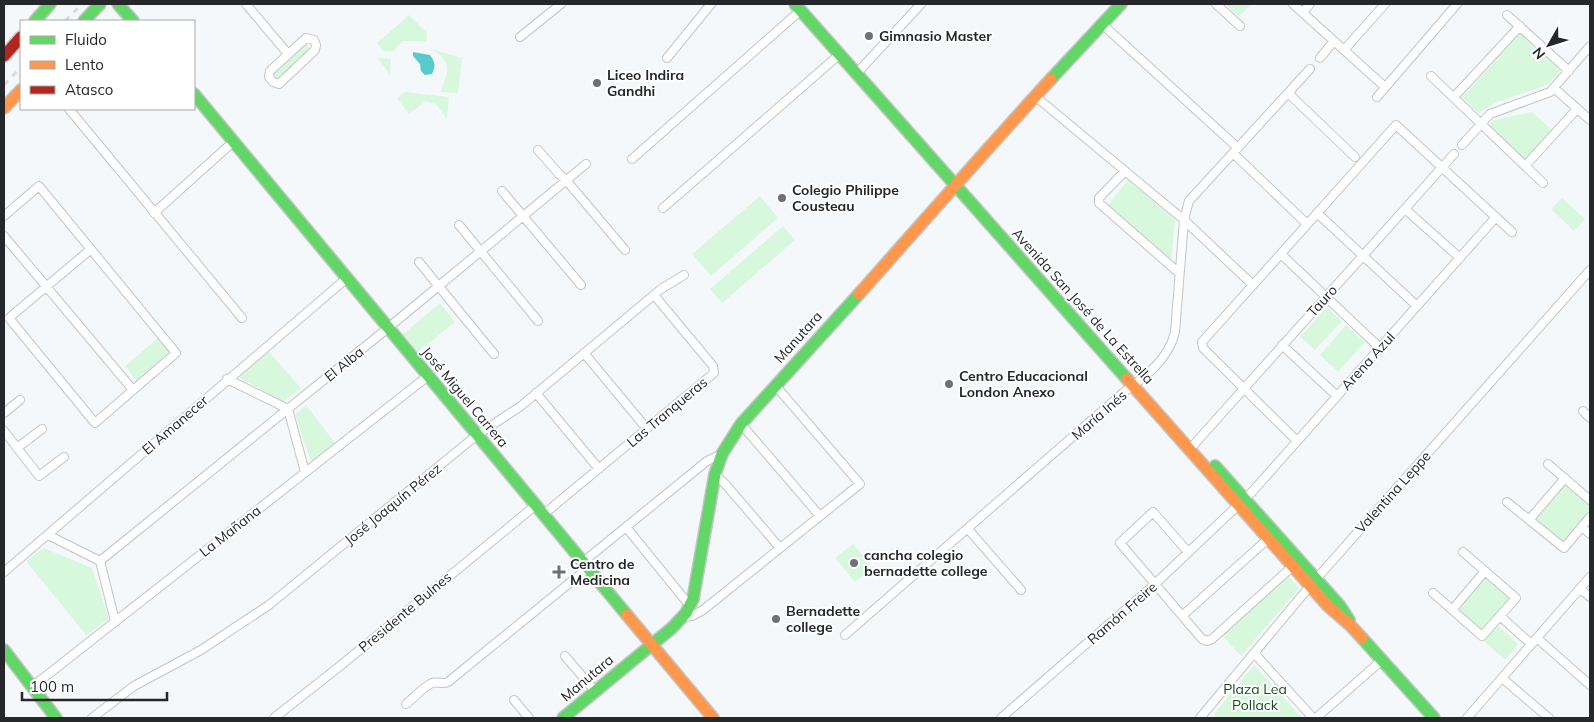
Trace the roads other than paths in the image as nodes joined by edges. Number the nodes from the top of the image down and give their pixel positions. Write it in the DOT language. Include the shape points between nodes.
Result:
graph roads {
  1 [pos="50,4"];
  2 [pos="100,4"];
  3 [pos="118,4"];
  4 [pos="246,4"];
  5 [pos="561,4"];
  6 [pos="711,4"];
  7 [pos="922,4"];
  8 [pos="1121,4"];
  9 [pos="1216,4"];
  10 [pos="1293,4"];
  11 [pos="1310,4"];
  12 [pos="1385,4"];
  13 [pos="1457,4"];
  14 [pos="800,6"];
  15 [pos="1303,12"];
  16 [pos="1508,15"];
  17 [pos="36,20"];
  18 [pos="85,20"];
  19 [pos="132,20"];
  20 [pos="1102,24"];
  21 [pos="1240,26"];
  22 [pos="1520,26"];
  23 [pos="520,37"];
  24 [pos="20,38"];
  25 [pos="1334,41"];
  26 [pos="1590,46"];
  27 [pos="1344,50"];
  28 [pos="288,54"];
  29 [pos="840,54"];
  30 [pos="4,56"];
  31 [pos="667,58"];
  32 [pos="1320,58"];
  33 [pos="1310,69"];
  34 [pos="859,70"];
  35 [pos="1569,70"];
  36 [pos="1431,76"];
  37 [pos="1385,87"];
  38 [pos="1554,88"];
  39 [pos="20,91"];
  40 [pos="1288,93"];
  41 [pos="195,95"];
  42 [pos="1035,96"];
  43 [pos="1377,97"];
  44 [pos="1454,97"];
  45 [pos="4,108"];
  46 [pos="1577,108"];
  47 [pos="70,110"];
  48 [pos="1590,120"];
  49 [pos="1481,124"];
  50 [pos="233,142"];
  51 [pos="1462,145"];
  52 [pos="538,150"];
  53 [pos="1235,150"];
  54 [pos="1454,154"];
  55 [pos="1356,157"];
  56 [pos="632,158"];
  57 [pos="586,164"];
  58 [pos="1525,166"];
  59 [pos="1442,167"];
  60 [pos="1125,171"];
  61 [pos="566,180"];
  62 [pos="958,182"];
  63 [pos="1543,183"];
  64 [pos="502,191"];
  65 [pos="663,208"];
  66 [pos="1405,208"];
  67 [pos="154,213"];
  68 [pos="1317,213"];
  69 [pos="4,216"];
  70 [pos="523,216"];
  71 [pos="1496,217"];
  72 [pos="1184,220"];
  73 [pos="1307,224"];
  74 [pos="459,225"];
  75 [pos="1512,232"];
  76 [pos="4,236"];
  77 [pos="91,249"];
  78 [pos="624,250"];
  79 [pos="480,251"];
  80 [pos="1281,254"];
  81 [pos="1363,256"];
  82 [pos="1460,258"];
  83 [pos="419,262"];
  84 [pos="1590,270"];
  85 [pos="1179,273"];
  86 [pos="684,274"];
  87 [pos="347,278"];
  88 [pos="581,285"];
  89 [pos="1253,285"];
  90 [pos="46,286"];
  91 [pos="438,286"];
  92 [pos="654,295"];
  93 [pos="1326,297"];
  94 [pos="1417,306"];
  95 [pos="242,318"];
  96 [pos="538,321"];
  97 [pos="388,328"];
  98 [pos="1282,346"];
  99 [pos="1380,348"];
  100 [pos="584,353"];
  101 [pos="494,354"];
  102 [pos="428,376"];
  103 [pos="227,379"];
  104 [pos="1136,383"];
  105 [pos="775,385"];
  106 [pos="1244,388"];
  107 [pos="133,390"];
  108 [pos="536,393"];
  109 [pos="1337,396"];
  110 [pos="20,400"];
  111 [pos="288,409"];
  112 [pos="4,412"];
  113 [pos="1583,412"];
  114 [pos="1590,418"];
  115 [pos="741,424"];
  116 [pos="42,429"];
  117 [pos="647,429"];
  118 [pos="4,431"];
  119 [pos="478,435"];
  120 [pos="1297,441"];
  121 [pos="1192,446"];
  122 [pos="17,448"];
  123 [pos="722,454"];
  124 [pos="64,457"];
  125 [pos="1548,464"];
  126 [pos="599,468"];
  127 [pos="305,472"];
  128 [pos="714,474"];
  129 [pos="1565,478"];
  130 [pos="1590,500"];
  131 [pos="1241,501"];
  132 [pos="1508,502"];
  133 [pos="536,505"];
  134 [pos="544,514"];
  135 [pos="820,516"];
  136 [pos="1590,517"];
  137 [pos="1529,520"];
  138 [pos="626,527"];
  139 [pos="1582,527"];
  140 [pos="968,529"];
  141 [pos="1590,534"];
  142 [pos="48,535"];
  143 [pos="1269,538"];
  144 [pos="780,548"];
  145 [pos="1188,552"];
  146 [pos="1464,552"];
  147 [pos="100,561"];
  148 [pos="586,565"];
  149 [pos="1293,566"];
  150 [pos="1485,571"];
  151 [pos="4,572"];
  152 [pos="1590,577"];
  153 [pos="1313,582"];
  154 [pos="1155,584"];
  155 [pos="1580,588"];
  156 [pos="1021,590"];
  157 [pos="1433,593"];
  158 [pos="1590,597"];
  159 [pos="690,606"];
  160 [pos="1452,610"];
  161 [pos="1182,616"];
  162 [pos="1500,616"];
  163 [pos="682,618"];
  164 [pos="115,621"];
  165 [pos="845,636"];
  166 [pos="1534,641"];
  167 [pos="652,644"];
  168 [pos="4,650"];
  169 [pos="1254,653"];
  170 [pos="565,656"];
  171 [pos="1382,660"];
  172 [pos="1502,678"];
  173 [pos="1590,685"];
  174 [pos="32,687"];
  175 [pos="595,691"];
  176 [pos="514,700"];
  177 [pos="406,704"];
  178 [pos="1206,711"];
  179 [pos="56,718"];
  180 [pos="92,718"];
  181 [pos="274,718"];
  182 [pos="529,718"];
  183 [pos="563,718"];
  184 [pos="714,718"];
  185 [pos="1001,718"];
  186 [pos="1200,718"];
  187 [pos="1212,718"];
  188 [pos="1314,718"];
  189 [pos="1434,718"];
  190 [pos="1467,718"];
  191 [pos="1549,718"];
  1 -- 17 [label="main road"];
  2 -- 18 [label="main road"];
  3 -- 19 [label="main road"];
  4 -- 28 [label="street"];
  5 -- 23 [label="street"];
  6 -- 31 [label="street"];
  7 -- 34 [label="street"];
  8 -- 20 [label="main road, Manutara"];
  9 -- 21 [label="street"];
  10 -- 15 [label="street"];
  11 -- 15 [label="street"];
  12 -- 27 [label="street"];
  13 -- 37 [label="street"];
  14 -- 29 [label="main road, Avenida San José de La Estrella"];
  14 -- 34 [label="main road, Avenida San José de La Estrella"];
  14 -- 56 [label="street"];
  15 -- 25 [label="street"];
  16 -- 22 [label="street"];
  20 -- 42 [label="main road, Manutara"];
  20 -- 53 [label="street"];
  22 -- 35 [label="street"];
  22 -- 44 [label="street"];
  24 -- 30 [label="main road"];
  25 -- 27 [label="street"];
  25 -- 32 [label="street"];
  26 -- 35 [label="street"];
  27 -- 37 [label="street"];
  28 -- 28 [label="street" via="270,71 270,80 276,84 315,50 315,43 306,38"];
  29 -- 34 [label="main road, Avenida San José de La Estrella"];
  29 -- 65 [label="street"];
  33 -- 40 [label="street, María Inés"];
  34 -- 62 [label="main road, Avenida San José de La Estrella"];
  35 -- 38 [label="street"];
  36 -- 44 [label="street"];
  37 -- 43 [label="street"];
  38 -- 46 [label="street"];
  38 -- 49 [label="street" via="1490,114"];
  39 -- 45 [label="main road"];
  40 -- 53 [label="street, María Inés"];
  40 -- 55 [label="street"];
  41 -- 50 [label="main road, José Miguel Carrera"];
  42 -- 60 [label="street"];
  42 -- 62 [label="main road, Manutara"];
  44 -- 49 [label="street"];
  46 -- 48 [label="street"];
  46 -- 58 [label="street"];
  47 -- 67 [label="street"];
  49 -- 51 [label="street"];
  49 -- 58 [label="street"];
  50 -- 67 [label="street"];
  50 -- 87 [label="main road, José Miguel Carrera"];
  52 -- 61 [label="street"];
  53 -- 72 [label="street, María Inés" via="1189,202"];
  53 -- 73 [label="street"];
  54 -- 59 [label="street, Tauro"];
  57 -- 61 [label="street, El Alba"];
  58 -- 63 [label="street"];
  59 -- 66 [label="street, Tauro"];
  59 -- 68 [label="street" via="1396,125"];
  59 -- 71 [label="street"];
  60 -- 72 [label="street"];
  60 -- 85 [label="street" via="1099,203"];
  61 -- 70 [label="street, El Alba"];
  61 -- 78 [label="street"];
  62 -- 104 [label="main road, Avenida San José de La Estrella"];
  62 -- 105 [label="main road, Manutara"];
  64 -- 70 [label="street"];
  66 -- 81 [label="street, Tauro"];
  66 -- 82 [label="street"];
  67 -- 95 [label="street"];
  68 -- 73 [label="street"];
  68 -- 81 [label="street"];
  69 -- 77 [label="street" via="39,186"];
  70 -- 79 [label="street, El Alba"];
  70 -- 88 [label="street"];
  71 -- 75 [label="street"];
  71 -- 82 [label="street, Arena Azul"];
  72 -- 85 [label="street, María Inés"];
  72 -- 89 [label="street"];
  73 -- 80 [label="street"];
  74 -- 79 [label="street"];
  76 -- 90 [label="street"];
  77 -- 90 [label="street"];
  77 -- 107 [label="street" via="176,353"];
  79 -- 91 [label="street, El Alba"];
  79 -- 96 [label="street"];
  80 -- 89 [label="street"];
  80 -- 93 [label="street"];
  81 -- 93 [label="street, Tauro"];
  81 -- 94 [label="street"];
  82 -- 94 [label="street, Arena Azul"];
  83 -- 91 [label="street"];
  84 -- 153 [label="street, Valentina Leppe"];
  85 -- 104 [label="street, María Inés" via="1174,338 1149,373"];
  86 -- 92 [label="street, José Joaquín Pérez"];
  87 -- 97 [label="main road, José Miguel Carrera"];
  87 -- 103 [label="street, El Amanecer"];
  89 -- 106 [label="street" via="1202,342 1203,348"];
  90 -- 107 [label="street"];
  90 -- 107 [label="street" via="9,318 95,423"];
  91 -- 97 [label="street, El Alba"];
  91 -- 101 [label="street"];
  92 -- 100 [label="street, José Joaquín Pérez"];
  92 -- 117 [label="street, Las Tranqueras" via="714,371"];
  93 -- 98 [label="street, Tauro"];
  93 -- 99 [label="street"];
  94 -- 99 [label="street, Arena Azul"];
  97 -- 102 [label="main road, José Miguel Carrera"];
  97 -- 111 [label="street, El Alba"];
  98 -- 106 [label="street, Tauro"];
  98 -- 109 [label="street"];
  99 -- 109 [label="street, Arena Azul"];
  100 -- 108 [label="street, José Joaquín Pérez"];
  100 -- 117 [label="street"];
  102 -- 119 [label="main road, José Miguel Carrera"];
  102 -- 127 [label="street, La Mañana"];
  103 -- 111 [label="street"];
  103 -- 142 [label="street, El Amanecer"];
  104 -- 121 [label="main road, Avenida San José de La Estrella"];
  104 -- 140 [label="street, María Inés"];
  105 -- 115 [label="main road, Manutara"];
  105 -- 135 [label="street" via="860,484"];
  106 -- 120 [label="street"];
  106 -- 121 [label="street, Tauro"];
  108 -- 119 [label="street, José Joaquín Pérez"];
  108 -- 126 [label="street"];
  109 -- 120 [label="street, Arena Azul"];
  110 -- 112 [label="street"];
  111 -- 127 [label="street"];
  111 -- 147 [label="street, El Alba"];
  113 -- 114 [label="street"];
  115 -- 123 [label="main road, Manutara"];
  115 -- 135 [label="street"];
  116 -- 122 [label="street"];
  117 -- 126 [label="street, Las Tranqueras"];
  118 -- 122 [label="street"];
  119 -- 133 [label="main road, José Miguel Carrera"];
  119 -- 180 [label="street, José Joaquín Pérez" via="268,605 201,650 134,686"];
  120 -- 131 [label="street, Arena Azul"];
  121 -- 131 [label="main road, Avenida San José de La Estrella"];
  122 -- 124 [label="street" via="39,476"];
  123 -- 128 [label="main road, Manutara"];
  123 -- 138 [label="street" via="707,461"];
  125 -- 129 [label="street"];
  126 -- 134 [label="street, Las Tranqueras"];
  127 -- 164 [label="street, La Mañana"];
  128 -- 144 [label="street"];
  128 -- 159 [label="main road, Manutara" via="695,593"];
  129 -- 130 [label="street"];
  129 -- 137 [label="street"];
  131 -- 143 [label="main road, Avenida San José de La Estrella"];
  131 -- 145 [label="street, Ramón Freire"];
  131 -- 153 [label="main road, Avenida San José de La Estrella"];
  132 -- 137 [label="street"];
  133 -- 134 [label="main road, José Miguel Carrera"];
  133 -- 181 [label="street, Presidente Bulnes"];
  134 -- 148 [label="main road, José Miguel Carrera"];
  135 -- 144 [label="street"];
  136 -- 139 [label="street"];
  137 -- 139 [label="street" via="1564,548"];
  138 -- 148 [label="street"];
  138 -- 159 [label="street"];
  139 -- 141 [label="street"];
  140 -- 156 [label="street"];
  140 -- 165 [label="street, María Inés"];
  142 -- 147 [label="street"];
  142 -- 151 [label="street, El Amanecer"];
  143 -- 149 [label="main road, Avenida San José de La Estrella"];
  143 -- 161 [label="street"];
  144 -- 163 [label="street" via="703,610"];
  145 -- 154 [label="street, Ramón Freire"];
  145 -- 154 [label="street" via="1153,512 1120,543"];
  146 -- 150 [label="street"];
  147 -- 164 [label="street"];
  148 -- 167 [label="main road, José Miguel Carrera"];
  148 -- 177 [label="street" via="448,682 430,684"];
  149 -- 153 [label="main road, Avenida San José de La Estrella"];
  149 -- 161 [label="street" via="1212,639 1202,639"];
  150 -- 160 [label="street"];
  150 -- 162 [label="street" via="1516,598"];
  152 -- 155 [label="street"];
  153 -- 169 [label="street, Valentina Leppe"];
  153 -- 171 [label="main road, Avenida San José de La Estrella" via="1340,606 1351,626"];
  154 -- 161 [label="street"];
  154 -- 185 [label="street, Ramón Freire"];
  155 -- 158 [label="street"];
  155 -- 166 [label="street"];
  157 -- 160 [label="street"];
  159 -- 163 [label="main road, Manutara"];
  160 -- 162 [label="street" via="1482,636"];
  162 -- 166 [label="street"];
  163 -- 167 [label="main road, Manutara"];
  164 -- 174 [label="street, La Mañana"];
  166 -- 172 [label="street"];
  166 -- 173 [label="street"];
  167 -- 175 [label="main road, Manutara"];
  167 -- 184 [label="main road, José Miguel Carrera"];
  168 -- 174 [label="main road"];
  169 -- 178 [label="street, Valentina Leppe"];
  169 -- 188 [label="street"];
  170 -- 175 [label="street"];
  171 -- 188 [label="street"];
  171 -- 189 [label="main road, Avenida San José de La Estrella"];
  172 -- 190 [label="street"];
  172 -- 191 [label="street"];
  174 -- 179 [label="main road"];
  175 -- 183 [label="main road, Manutara"];
  176 -- 182 [label="street"];
  178 -- 186 [label="street, Valentina Leppe"];
  178 -- 187 [label="street"];
}
